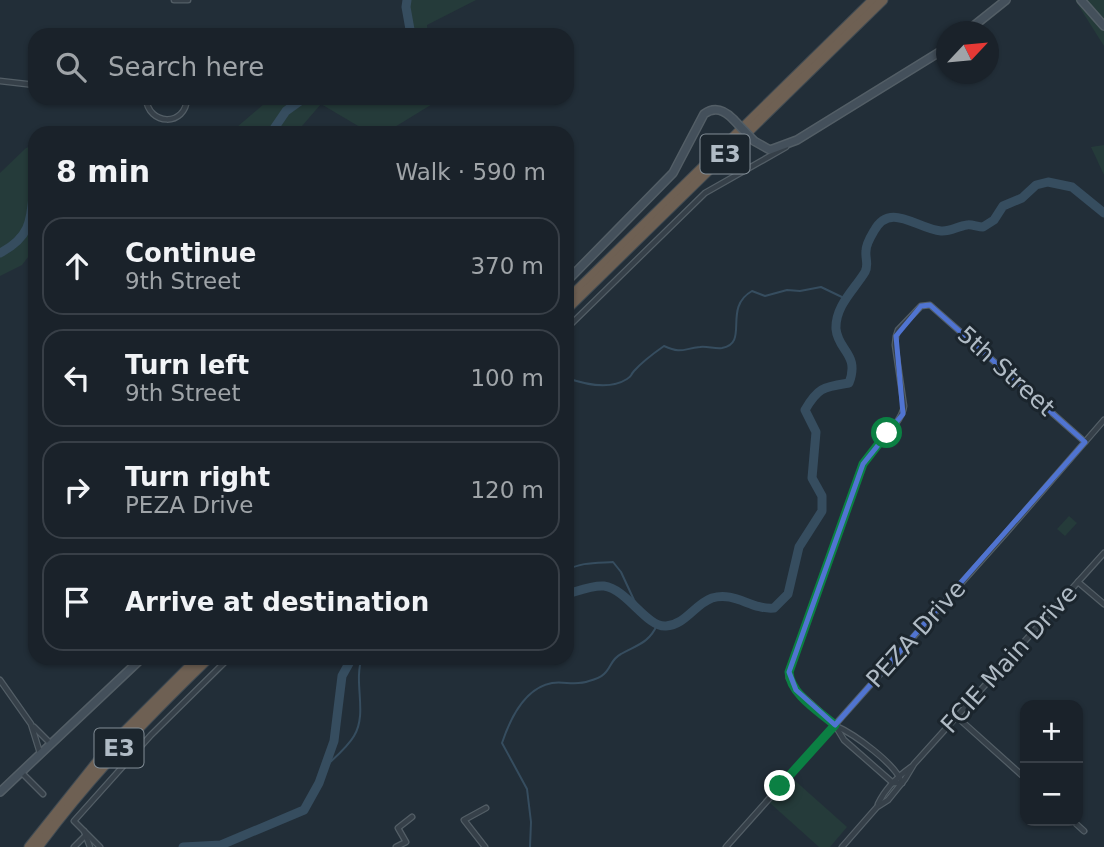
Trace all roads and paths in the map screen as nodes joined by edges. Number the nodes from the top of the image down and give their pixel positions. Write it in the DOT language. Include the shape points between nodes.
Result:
graph roads {
  1 [pos="174,0"];
  2 [pos="188,0"];
  3 [pos="873,0"];
  4 [pos="883,0"];
  5 [pos="1006,0"];
  6 [pos="1081,0"];
  7 [pos="980,21"];
  8 [pos="1104,26"];
  9 [pos="936,55"];
  10 [pos="0,80"];
  11 [pos="28,84"];
  12 [pos="147,105"];
  13 [pos="186,105"];
  14 [pos="797,141"];
  15 [pos="574,274"];
  16 [pos="574,293"];
  17 [pos="574,302"];
  18 [pos="574,321"];
  19 [pos="1104,420"];
  20 [pos="1085,442"];
  21 [pos="1104,553"];
  22 [pos="1078,582"];
  23 [pos="1104,604"];
  24 [pos="134,665"];
  25 [pos="191,665"];
  26 [pos="202,665"];
  27 [pos="222,665"];
  28 [pos="0,680"];
  29 [pos="957,717"];
  30 [pos="31,724"];
  31 [pos="835,725"];
  32 [pos="50,743"];
  33 [pos="40,753"];
  34 [pos="914,764"];
  35 [pos="20,772"];
  36 [pos="1020,774"];
  37 [pos="900,775"];
  38 [pos="893,783"];
  39 [pos="902,783"];
  40 [pos="0,792"];
  41 [pos="43,794"];
  42 [pos="877,807"];
  43 [pos="486,808"];
  44 [pos="412,817"];
  45 [pos="1078,826"];
  46 [pos="1084,831"];
  47 [pos="84,833"];
  48 [pos="29,847"];
  49 [pos="38,847"];
  50 [pos="74,847"];
  51 [pos="90,847"];
  52 [pos="100,847"];
  53 [pos="396,847"];
  54 [pos="485,847"];
  55 [pos="726,847"];
  56 [pos="842,847"];
  1 -- 2 [label="street"];
  3 -- 16 [label="highway, E3"];
  4 -- 17 [label="highway, E3"];
  5 -- 7 [label="street"];
  6 -- 8 [label="street"];
  9 -- 14 [label="street"];
  10 -- 11 [label="street"];
  12 -- 13 [label="street" via="154,116 167,120 180,115"];
  14 -- 15 [label="street, bridge" via="770,150 720,110 704,114 673,173"];
  14 -- 18 [label="street" via="705,193"];
  19 -- 20 [label="street, PEZA Drive"];
  20 -- 31 [label="street, PEZA Drive"];
  20 -- 31 [label="street, 5th Street" via="930,304 898,330 903,414 863,464 789,672 796,690"];
  21 -- 22 [label="street, FCIE Main Drive"];
  22 -- 23 [label="street"];
  22 -- 29 [label="street, FCIE Main Drive"];
  24 -- 32 [label="street"];
  25 -- 48 [label="highway, E3" via="108,748"];
  26 -- 49 [label="highway, E3" via="113,754"];
  27 -- 47 [label="street" via="74,821"];
  28 -- 30 [label="street"];
  29 -- 34 [label="street, FCIE Main Drive"];
  29 -- 36 [label="street"];
  30 -- 32 [label="street"];
  30 -- 33 [label="street"];
  31 -- 37 [label="street"];
  31 -- 38 [label="street" via="844,740"];
  31 -- 55 [label="street, PEZA Drive"];
  32 -- 33 [label="street"];
  33 -- 35 [label="street"];
  34 -- 37 [label="street, FCIE Main Drive"];
  34 -- 39 [label="street, FCIE Main Drive"];
  35 -- 40 [label="street"];
  35 -- 41 [label="street"];
  37 -- 38 [label="street, FCIE Main Drive"];
  37 -- 39 [label="street"];
  38 -- 39 [label="street"];
  38 -- 42 [label="street, FCIE Main Drive"];
  39 -- 42 [label="street, FCIE Main Drive"];
  42 -- 56 [label="street, FCIE Main Drive"];
  43 -- 54 [label="street" via="464,820"];
  44 -- 53 [label="street" via="398,828 406,842"];
  45 -- 46 [label="street"];
  47 -- 50 [label="street"];
  47 -- 51 [label="street"];
  47 -- 52 [label="street"];
}
